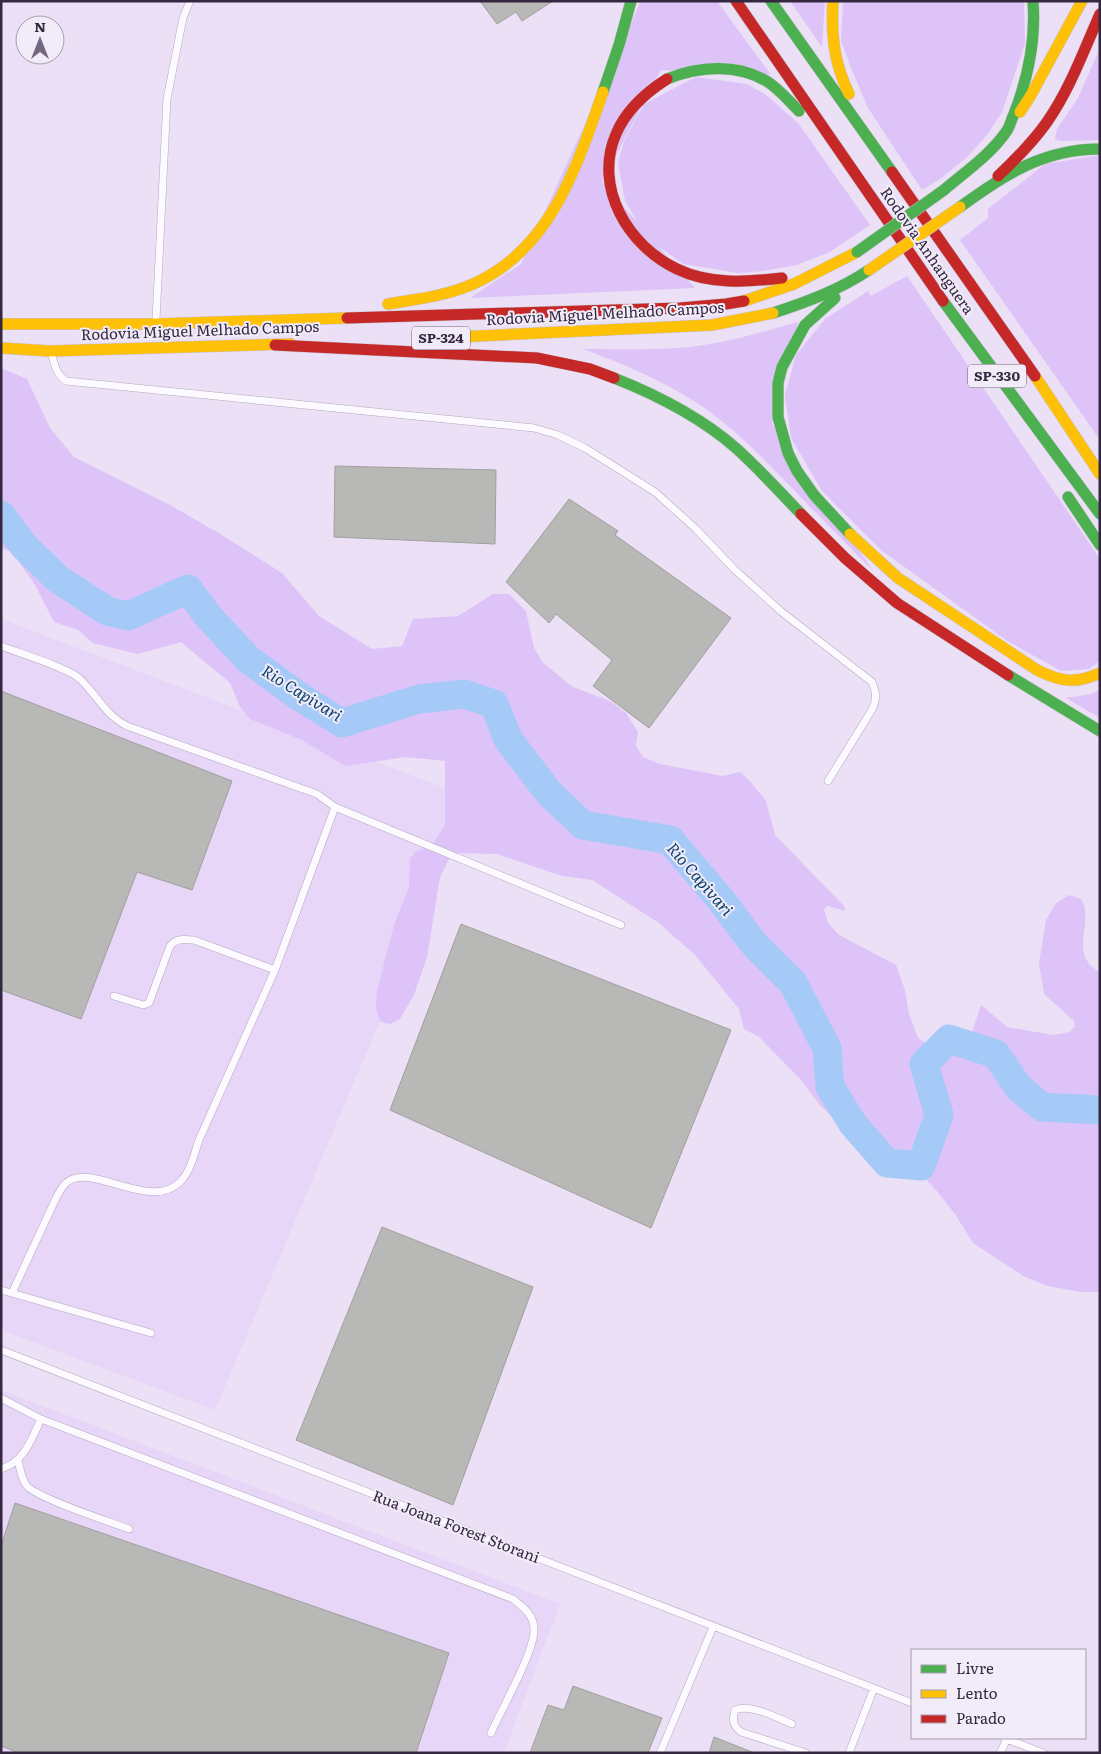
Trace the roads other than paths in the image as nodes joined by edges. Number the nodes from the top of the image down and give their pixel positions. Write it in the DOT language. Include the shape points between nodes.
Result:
graph roads {
  1 [pos="190,1"];
  2 [pos="631,1"];
  3 [pos="736,1"];
  4 [pos="771,1"];
  5 [pos="833,1"];
  6 [pos="1033,1"];
  7 [pos="1082,1"];
  8 [pos="1100,14"];
  9 [pos="1007,130"];
  10 [pos="1100,149"];
  11 [pos="878,152"];
  12 [pos="860,181"];
  13 [pos="982,191"];
  14 [pos="819,273"];
  15 [pos="848,284"];
  16 [pos="284,320"];
  17 [pos="1,324"];
  18 [pos="155,324"];
  19 [pos="1009,337"];
  20 [pos="421,338"];
  21 [pos="392,340"];
  22 [pos="275,345"];
  23 [pos="1,348"];
  24 [pos="50,351"];
  25 [pos="1014,399"];
  26 [pos="1036,446"];
  27 [pos="1100,454"];
  28 [pos="1100,474"];
  29 [pos="1062,487"];
  30 [pos="1100,514"];
  31 [pos="1100,545"];
  32 [pos="1,646"];
  33 [pos="1100,673"];
  34 [pos="1100,731"];
  35 [pos="828,781"];
  36 [pos="335,807"];
  37 [pos="621,925"];
  38 [pos="275,970"];
  39 [pos="114,996"];
  40 [pos="1,1290"];
  41 [pos="12,1293"];
  42 [pos="151,1333"];
  43 [pos="1,1350"];
  44 [pos="1,1398"];
  45 [pos="41,1419"];
  46 [pos="18,1460"];
  47 [pos="1,1469"];
  48 [pos="129,1529"];
  49 [pos="713,1627"];
  50 [pos="874,1688"];
  51 [pos="911,1703"];
  52 [pos="792,1724"];
  53 [pos="491,1733"];
  54 [pos="1005,1739"];
  55 [pos="1007,1739"];
  56 [pos="1034,1751"];
  57 [pos="660,1753"];
  58 [pos="806,1753"];
  59 [pos="849,1753"];
  60 [pos="1000,1753"];
  61 [pos="1043,1753"];
  1 -- 18 [label="lane" via="183,18 167,100"];
  2 -- 16 [label="main road" via="617,50 568,185 547,223 514,259 482,280 442,294"];
  3 -- 12 [label="main road, Rodovia Anhanguera / SP-330"];
  4 -- 11 [label="main road, Rodovia Anhanguera / SP-330"];
  5 -- 11 [label="main road" via="833,56 842,82"];
  6 -- 9 [label="main road" via="1034,38 1028,71"];
  7 -- 9 [label="main road" via="1032,95"];
  8 -- 13 [label="main road" via="1055,109 1038,134"];
  9 -- 14 [label="main road, Rodovia Miguel Melhado Campos / SP-324, bridge" via="944,190 857,252"];
  10 -- 13 [label="main road" via="1063,151 1020,168"];
  11 -- 19 [label="main road, Rodovia Anhanguera / SP-330"];
  12 -- 14 [label="main road" via="779,90 763,80 726,69 690,70 648,90 614,137 609,162 611,192 619,215 642,246 668,266 699,277 732,280"];
  12 -- 25 [label="main road, Rodovia Anhanguera / SP-330"];
  13 -- 15 [label="main road, Rodovia Miguel Melhado Campos / SP-324, bridge"];
  14 -- 16 [label="main road, Rodovia Miguel Melhado Campos / SP-324" via="768,294 727,304"];
  15 -- 20 [label="main road, Rodovia Miguel Melhado Campos / SP-324" via="762,316 712,325"];
  15 -- 33 [label="main road" via="805,325 782,367 777,390 778,417 788,454 797,471 851,535 898,578 1028,666 1058,680 1081,681"];
  16 -- 18 [label="main road, Rodovia Miguel Melhado Campos / SP-324"];
  17 -- 18 [label="main road, Rodovia Miguel Melhado Campos / SP-324"];
  19 -- 27 [label="main road"];
  19 -- 28 [label="main road, Rodovia Anhanguera / SP-330"];
  21 -- 22 [label="main road, Rodovia Miguel Melhado Campos / SP-324"];
  22 -- 24 [label="main road, Rodovia Miguel Melhado Campos / SP-324"];
  22 -- 34 [label="main road" via="537,358 590,369 640,388 695,418 736,448 845,558 897,603"];
  23 -- 24 [label="main road, Rodovia Miguel Melhado Campos / SP-324"];
  24 -- 35 [label="lane" via="57,371 66,381 534,428 558,434 585,448 655,492 735,570 872,682 876,690 873,708"];
  25 -- 26 [label="main road"];
  25 -- 30 [label="main road, Rodovia Anhanguera / SP-330"];
  29 -- 31 [label="main road"];
  32 -- 36 [label="lane" via="79,678 115,720 127,726 317,794"];
  36 -- 37 [label="lane"];
  36 -- 38 [label="lane"];
  38 -- 39 [label="lane" via="194,940 175,940 148,1003 143,1005"];
  38 -- 41 [label="lane" via="180,1182 155,1193 82,1177 66,1182"];
  40 -- 41 [label="lane"];
  41 -- 42 [label="lane"];
  43 -- 49 [label="lane, Rua Joana Forest Storani"];
  44 -- 45 [label="lane"];
  45 -- 46 [label="lane"];
  45 -- 53 [label="lane" via="513,1599 529,1612 534,1629 530,1650"];
  46 -- 47 [label="lane"];
  46 -- 48 [label="lane" via="27,1486 40,1495"];
  49 -- 50 [label="lane, Rua Joana Forest Storani"];
  49 -- 57 [label="lane"];
  50 -- 51 [label="lane, Rua Joana Forest Storani"];
  50 -- 59 [label="lane"];
  52 -- 58 [label="lane" via="741,1707 732,1717 735,1727 742,1732"];
  54 -- 60 [label="lane"];
  55 -- 56 [label="lane"];
  56 -- 61 [label="lane"];
}
